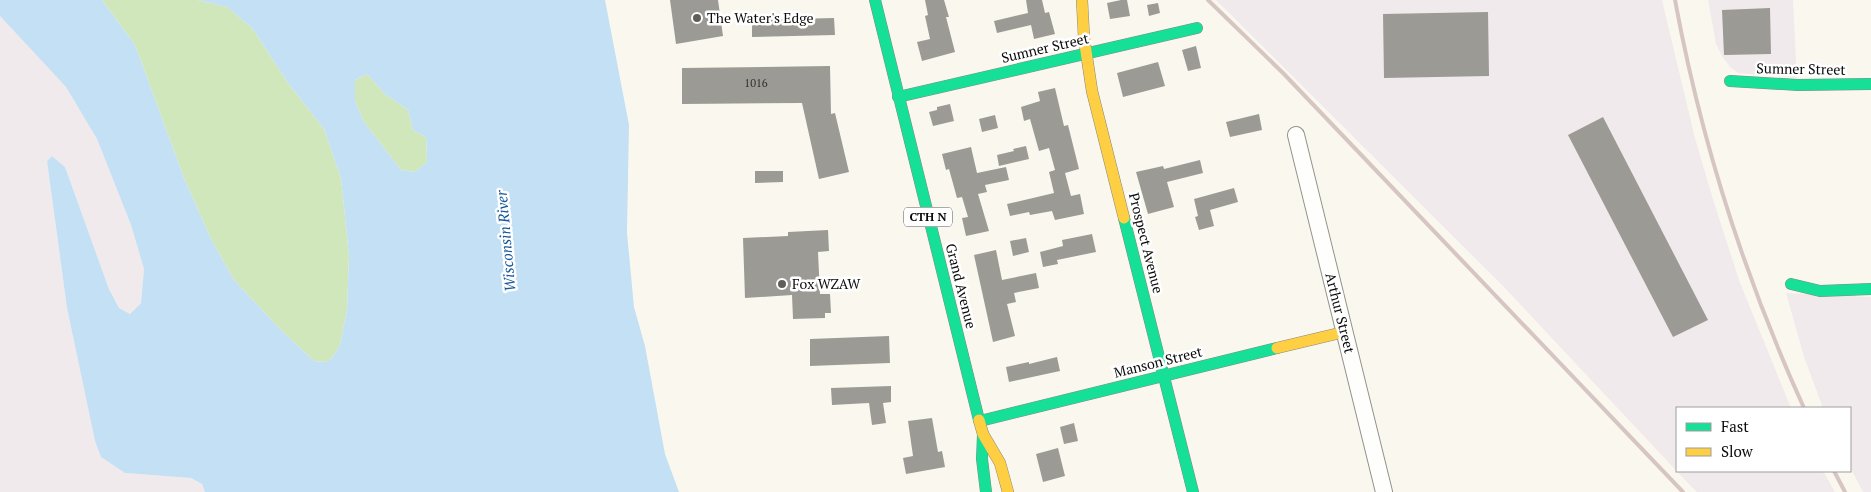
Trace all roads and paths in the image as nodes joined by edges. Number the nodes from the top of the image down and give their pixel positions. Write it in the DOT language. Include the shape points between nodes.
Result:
graph roads {
  1 [pos="875,0"];
  2 [pos="1082,0"];
  3 [pos="1197,28"];
  4 [pos="1086,54"];
  5 [pos="1730,81"];
  6 [pos="1871,84"];
  7 [pos="898,97"];
  8 [pos="1296,135"];
  9 [pos="1791,284"];
  10 [pos="1871,289"];
  11 [pos="1344,332"];
  12 [pos="1164,376"];
  13 [pos="980,421"];
  14 [pos="983,434"];
  15 [pos="986,492"];
  16 [pos="1008,492"];
  17 [pos="1192,492"];
  18 [pos="1384,492"];
  1 -- 7 [label="street, Grand Avenue / CTH N"];
  2 -- 4 [label="street, Prospect Avenue"];
  3 -- 4 [label="street, Sumner Street"];
  4 -- 7 [label="street, Sumner Street"];
  4 -- 12 [label="street, Prospect Avenue" via="1092,91"];
  5 -- 6 [label="street, Sumner Street" via="1798,85"];
  7 -- 13 [label="street, Grand Avenue / CTH N"];
  8 -- 11 [label="street, Arthur Street"];
  9 -- 10 [label="street" via="1819,290"];
  11 -- 12 [label="street, Manson Street"];
  11 -- 18 [label="street, Arthur Street"];
  12 -- 13 [label="street, Manson Street"];
  12 -- 17 [label="street, Prospect Avenue"];
  13 -- 14 [label="street, Grand Avenue / CTH N"];
  14 -- 15 [label="street, Grand Avenue / CTH N"];
  14 -- 16 [label="street, Grand Avenue / CTH N" via="1000,463"];
}
